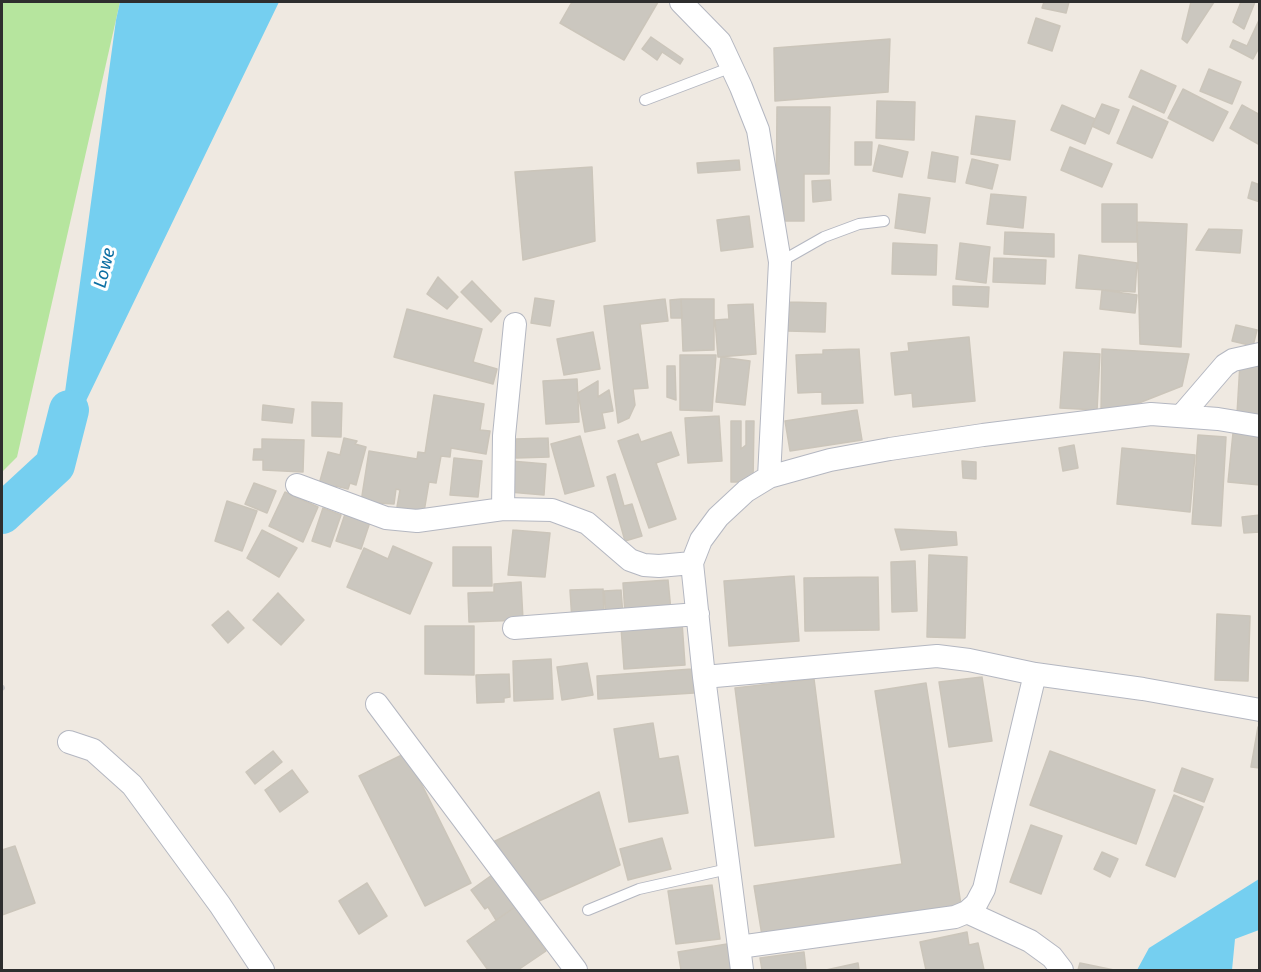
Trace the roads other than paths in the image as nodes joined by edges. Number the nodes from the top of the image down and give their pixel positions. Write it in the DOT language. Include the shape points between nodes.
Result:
graph roads {
  1 [pos="681,2"];
  2 [pos="732,67"];
  3 [pos="645,100"];
  4 [pos="884,221"];
  5 [pos="780,262"];
  6 [pos="515,324"];
  7 [pos="1260,354"];
  8 [pos="1182,415"];
  9 [pos="1260,426"];
  10 [pos="769,477"];
  11 [pos="297,485"];
  12 [pos="503,508"];
  13 [pos="692,563"];
  14 [pos="698,614"];
  15 [pos="514,628"];
  16 [pos="1035,674"];
  17 [pos="704,677"];
  18 [pos="377,704"];
  19 [pos="1260,710"];
  20 [pos="69,742"];
  21 [pos="728,869"];
  22 [pos="588,910"];
  23 [pos="967,912"];
  24 [pos="739,948"];
  25 [pos="263,970"];
  26 [pos="576,970"];
  27 [pos="742,970"];
  28 [pos="1062,970"];
  1 -- 2 [label="street" via="720,42"];
  2 -- 3 [label="lane"];
  2 -- 5 [label="street" via="758,130"];
  4 -- 5 [label="lane" via="859,224 824,237"];
  5 -- 10 [label="street"];
  6 -- 12 [label="street" via="504,436"];
  7 -- 8 [label="street" via="1225,365"];
  8 -- 9 [label="street"];
  8 -- 10 [label="street" via="1150,414 902,447 830,460"];
  10 -- 13 [label="street" via="746,491 718,517 701,540"];
  11 -- 12 [label="street" via="386,518 417,521"];
  12 -- 13 [label="street" via="552,510 587,523 630,560 644,565"];
  13 -- 14 [label="street"];
  14 -- 15 [label="street"];
  14 -- 17 [label="street"];
  16 -- 17 [label="street" via="937,656"];
  16 -- 19 [label="street"];
  16 -- 23 [label="street" via="984,889"];
  17 -- 21 [label="street"];
  18 -- 26 [label="street"];
  20 -- 25 [label="street" via="93,750 132,785"];
  21 -- 22 [label="lane" via="639,889"];
  21 -- 24 [label="street"];
  23 -- 24 [label="street" via="955,917"];
  23 -- 28 [label="street" via="1030,942 1052,957"];
  24 -- 27 [label="street"];
}
